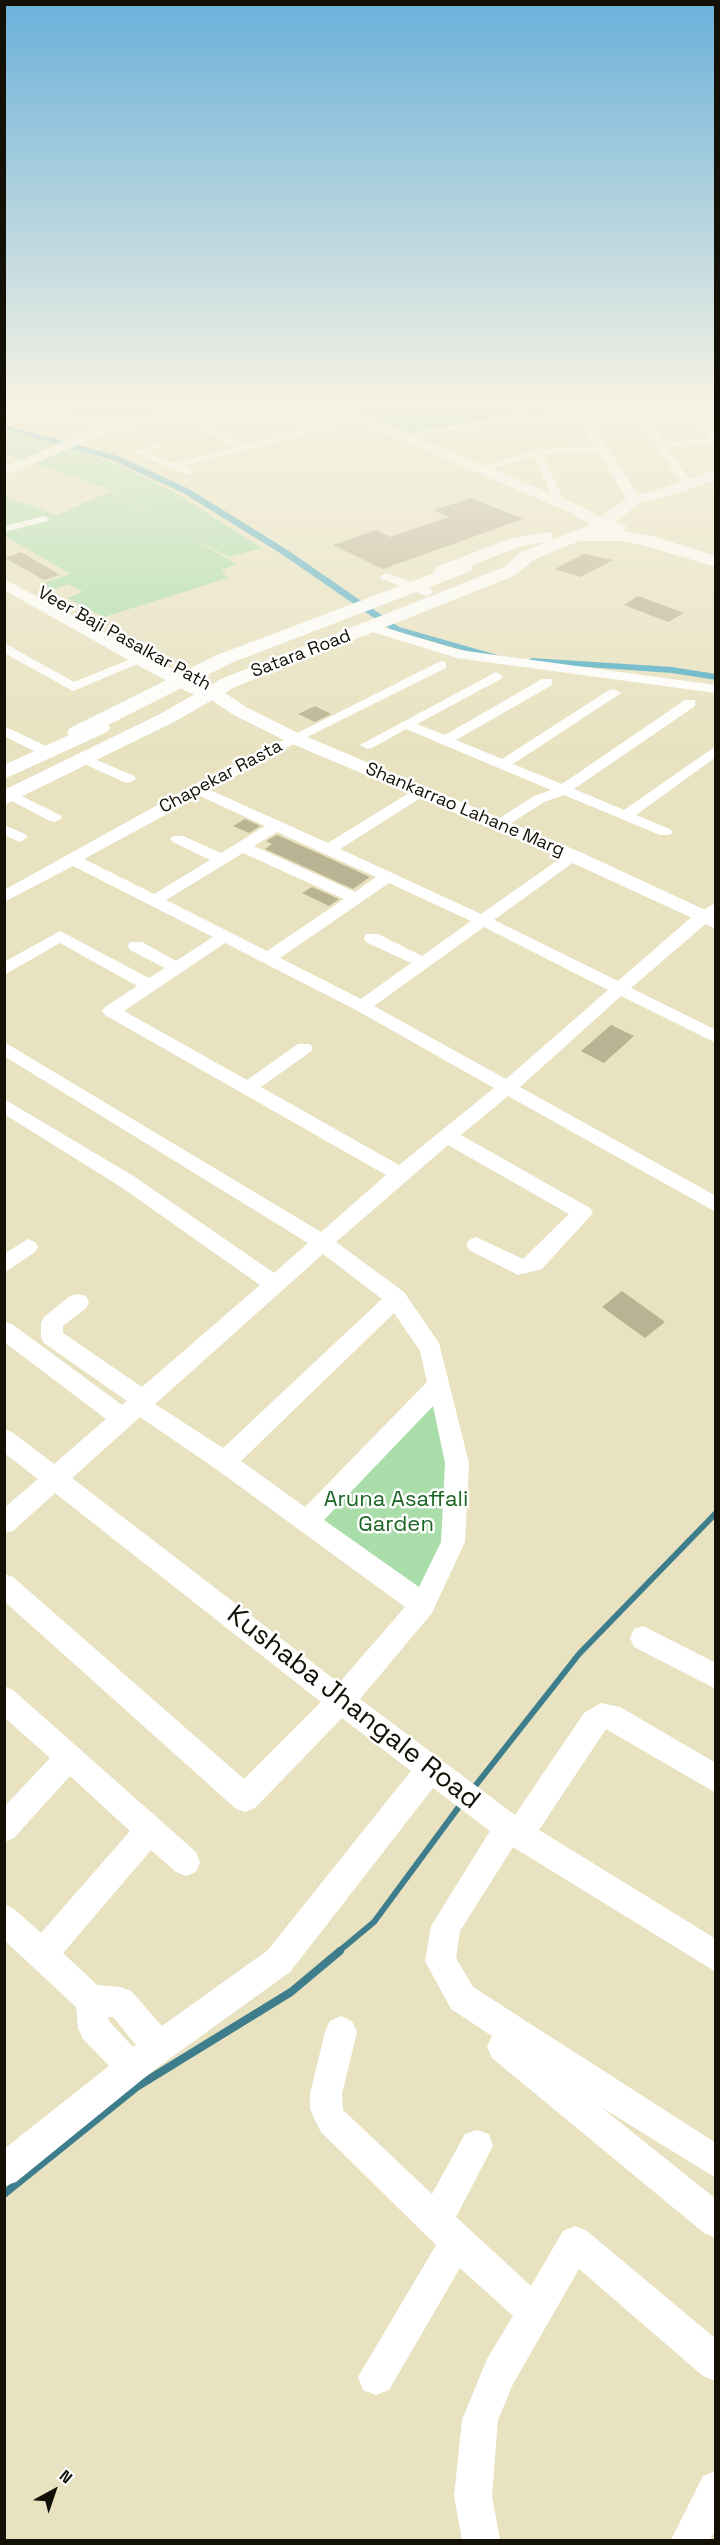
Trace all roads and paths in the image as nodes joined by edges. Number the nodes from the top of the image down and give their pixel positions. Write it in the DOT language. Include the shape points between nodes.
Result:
graph roads {
  1 [pos="44,519"];
  2 [pos="547,519"];
  3 [pos="549,519"];
  4 [pos="552,519"];
  5 [pos="552,519"];
  6 [pos="554,519"];
  7 [pos="582,519"];
  8 [pos="593,519"];
  9 [pos="595,519"];
  10 [pos="627,519"];
  11 [pos="590,521"];
  12 [pos="553,522"];
  13 [pos="4,529"];
  14 [pos="640,536"];
  15 [pos="716,555"];
  16 [pos="520,561"];
  17 [pos="716,565"];
  18 [pos="4,574"];
  19 [pos="386,577"];
  20 [pos="4,583"];
  21 [pos="418,588"];
  22 [pos="371,627"];
  23 [pos="4,647"];
  24 [pos="141,660"];
  25 [pos="441,665"];
  26 [pos="496,676"];
  27 [pos="184,678"];
  28 [pos="547,682"];
  29 [pos="716,689"];
  30 [pos="214,693"];
  31 [pos="614,693"];
  32 [pos="690,703"];
  33 [pos="442,705"];
  34 [pos="481,720"];
  35 [pos="405,724"];
  36 [pos="4,730"];
  37 [pos="294,738"];
  38 [pos="445,741"];
  39 [pos="367,745"];
  40 [pos="41,748"];
  41 [pos="716,750"];
  42 [pos="85,759"];
  43 [pos="4,764"];
  44 [pos="502,765"];
  45 [pos="4,773"];
  46 [pos="129,779"];
  47 [pos="197,789"];
  48 [pos="564,789"];
  49 [pos="422,791"];
  50 [pos="7,794"];
  51 [pos="626,815"];
  52 [pos="55,818"];
  53 [pos="276,826"];
  54 [pos="506,826"];
  55 [pos="4,829"];
  56 [pos="665,832"];
  57 [pos="21,837"];
  58 [pos="178,839"];
  59 [pos="243,847"];
  60 [pos="328,850"];
  61 [pos="573,856"];
  62 [pos="72,859"];
  63 [pos="222,860"];
  64 [pos="387,877"];
  65 [pos="4,897"];
  66 [pos="356,898"];
  67 [pos="154,901"];
  68 [pos="711,916"];
  69 [pos="482,920"];
  70 [pos="224,937"];
  71 [pos="372,938"];
  72 [pos="136,946"];
  73 [pos="268,958"];
  74 [pos="423,963"];
  75 [pos="177,968"];
  76 [pos="4,970"];
  77 [pos="150,986"];
  78 [pos="620,988"];
  79 [pos="362,1006"];
  80 [pos="716,1037"];
  81 [pos="4,1048"];
  82 [pos="304,1048"];
  83 [pos="249,1087"];
  84 [pos="508,1087"];
  85 [pos="4,1105"];
  86 [pos="447,1136"];
  87 [pos="400,1174"];
  88 [pos="716,1205"];
  89 [pos="322,1242"];
  90 [pos="476,1245"];
  91 [pos="28,1247"];
  92 [pos="4,1265"];
  93 [pos="275,1284"];
  94 [pos="396,1299"];
  95 [pos="78,1302"];
  96 [pos="4,1330"];
  97 [pos="439,1384"];
  98 [pos="135,1408"];
  99 [pos="4,1439"];
  100 [pos="224,1462"];
  101 [pos="56,1478"];
  102 [pos="307,1521"];
  103 [pos="4,1523"];
  104 [pos="4,1585"];
  105 [pos="423,1605"];
  106 [pos="643,1638"];
  107 [pos="716,1677"];
  108 [pos="4,1699"];
  109 [pos="341,1701"];
  110 [pos="69,1757"];
  111 [pos="437,1775"];
  112 [pos="716,1779"];
  113 [pos="508,1827"];
  114 [pos="4,1828"];
  115 [pos="150,1829"];
  116 [pos="186,1862"];
  117 [pos="4,1919"];
  118 [pos="41,1956"];
  119 [pos="716,1957"];
  120 [pos="91,2000"];
  121 [pos="341,2032"];
  122 [pos="503,2047"];
  123 [pos="159,2048"];
  124 [pos="132,2068"];
  125 [pos="477,2146"];
  126 [pos="716,2162"];
  127 [pos="4,2169"];
  128 [pos="716,2221"];
  129 [pos="446,2231"];
  130 [pos="534,2312"];
  131 [pos="716,2363"];
  132 [pos="376,2377"];
  133 [pos="716,2489"];
  134 [pos="481,2541"];
  135 [pos="690,2541"];
  1 -- 13 [label="street"];
  2 -- 12 [label="highway"];
  3 -- 12 [label="highway"];
  4 -- 12 [label="highway"];
  5 -- 12 [label="street"];
  6 -- 12 [label="highway"];
  7 -- 11 [label="highway"];
  8 -- 11 [label="highway"];
  9 -- 11 [label="highway"];
  10 -- 14 [label="highway"];
  11 -- 12 [label="highway, Satara Road"];
  11 -- 14 [label="highway"];
  12 -- 14 [label="highway" via="603,539"];
  12 -- 16 [label="highway, Satara Road"];
  12 -- 17 [label="highway" via="583,536 623,536 664,544"];
  12 -- 21 [label="highway, Satara Road"];
  12 -- 45 [label="highway" via="219,668"];
  14 -- 15 [label="highway"];
  14 -- 17 [label="highway"];
  16 -- 22 [label="highway, Satara Road" via="510,571"];
  16 -- 50 [label="highway" via="238,670"];
  18 -- 27 [label="main road, Veer Baji Pasalkar Path"];
  19 -- 21 [label="street"];
  20 -- 24 [label="main road, Veer Baji Pasalkar Path"];
  21 -- 27 [label="highway, Satara Road" via="224,659"];
  22 -- 29 [label="street" via="457,654"];
  22 -- 30 [label="highway, Satara Road" via="253,671"];
  23 -- 24 [label="street" via="73,687"];
  24 -- 27 [label="main road, Veer Baji Pasalkar Path"];
  25 -- 37 [label="street, Chapekar Rasta"];
  26 -- 33 [label="street"];
  27 -- 30 [label="main road, Veer Baji Pasalkar Path"];
  27 -- 40 [label="highway, Satara Road"];
  28 -- 34 [label="street"];
  30 -- 37 [label="main road, Shankarrao Lahane Marg"];
  30 -- 42 [label="highway, Satara Road"];
  31 -- 44 [label="street"];
  32 -- 48 [label="street"];
  33 -- 34 [label="street"];
  33 -- 35 [label="street"];
  34 -- 38 [label="street"];
  35 -- 38 [label="street"];
  35 -- 39 [label="street"];
  36 -- 40 [label="street"];
  37 -- 47 [label="street, Chapekar Rasta"];
  37 -- 49 [label="main road, Shankarrao Lahane Marg"];
  38 -- 44 [label="street"];
  40 -- 43 [label="highway, Satara Road"];
  41 -- 51 [label="street"];
  42 -- 46 [label="street"];
  42 -- 50 [label="highway, Satara Road"];
  44 -- 48 [label="street"];
  47 -- 53 [label="street"];
  47 -- 62 [label="street, Chapekar Rasta"];
  48 -- 51 [label="street"];
  48 -- 54 [label="street" via="549,797 550,802"];
  49 -- 54 [label="main road, Shankarrao Lahane Marg"];
  49 -- 60 [label="street"];
  50 -- 52 [label="street"];
  51 -- 56 [label="street"];
  53 -- 59 [label="street"];
  53 -- 60 [label="street"];
  54 -- 61 [label="main road, Shankarrao Lahane Marg"];
  55 -- 57 [label="street"];
  58 -- 63 [label="street"];
  59 -- 63 [label="street"];
  59 -- 66 [label="street"];
  60 -- 64 [label="street"];
  61 -- 68 [label="main road, Shankarrao Lahane Marg"];
  61 -- 69 [label="street"];
  62 -- 65 [label="street, Chapekar Rasta"];
  62 -- 67 [label="street"];
  63 -- 67 [label="street"];
  64 -- 66 [label="street"];
  64 -- 69 [label="street"];
  66 -- 73 [label="street"];
  67 -- 70 [label="street"];
  68 -- 78 [label="street"];
  69 -- 74 [label="street"];
  69 -- 78 [label="street"];
  70 -- 73 [label="street"];
  70 -- 75 [label="street"];
  71 -- 74 [label="street"];
  72 -- 75 [label="street"];
  73 -- 79 [label="street"];
  74 -- 79 [label="street"];
  75 -- 77 [label="street"];
  76 -- 77 [label="street" via="60,936"];
  77 -- 83 [label="street" via="111,1011"];
  78 -- 80 [label="street"];
  78 -- 84 [label="street"];
  79 -- 84 [label="street"];
  81 -- 89 [label="street"];
  82 -- 83 [label="street"];
  83 -- 87 [label="street"];
  84 -- 86 [label="street"];
  84 -- 88 [label="street"];
  85 -- 93 [label="street" via="128,1182"];
  86 -- 87 [label="street"];
  86 -- 90 [label="street" via="583,1213 535,1263 525,1267"];
  87 -- 89 [label="street"];
  89 -- 93 [label="street"];
  89 -- 94 [label="street"];
  91 -- 92 [label="street"];
  93 -- 98 [label="street"];
  94 -- 97 [label="street" via="431,1349"];
  94 -- 100 [label="street"];
  95 -- 98 [label="street" via="52,1323 52,1336"];
  96 -- 98 [label="street"];
  97 -- 102 [label="street"];
  97 -- 105 [label="street" via="457,1462 453,1542"];
  98 -- 100 [label="street"];
  98 -- 101 [label="street"];
  99 -- 101 [label="street, Kushaba Jhangale Road"];
  100 -- 102 [label="street"];
  101 -- 103 [label="street"];
  101 -- 109 [label="street, Kushaba Jhangale Road"];
  102 -- 105 [label="street"];
  104 -- 109 [label="street" via="245,1798"];
  105 -- 109 [label="street"];
  106 -- 107 [label="street"];
  108 -- 110 [label="street"];
  109 -- 111 [label="street, Kushaba Jhangale Road"];
  110 -- 114 [label="street"];
  110 -- 115 [label="street"];
  111 -- 113 [label="street, Kushaba Jhangale Road"];
  111 -- 123 [label="street" via="279,1961"];
  112 -- 113 [label="street" via="610,1716 601,1716"];
  113 -- 119 [label="street, Kushaba Jhangale Road"];
  113 -- 126 [label="street" via="446,1926 440,1961 462,1998"];
  115 -- 116 [label="street"];
  115 -- 118 [label="street"];
  117 -- 118 [label="street"];
  118 -- 120 [label="street"];
  120 -- 123 [label="street" via="120,2002"];
  120 -- 124 [label="street" via="94,2028"];
  121 -- 129 [label="street" via="326,2094 326,2109 332,2121"];
  122 -- 128 [label="street"];
  123 -- 124 [label="street"];
  124 -- 127 [label="street"];
  125 -- 129 [label="street"];
  129 -- 130 [label="street"];
  129 -- 132 [label="street"];
  130 -- 131 [label="street" via="575,2243"];
  130 -- 134 [label="street" via="500,2372 480,2420 473,2496"];
  133 -- 135 [label="street"];
}
